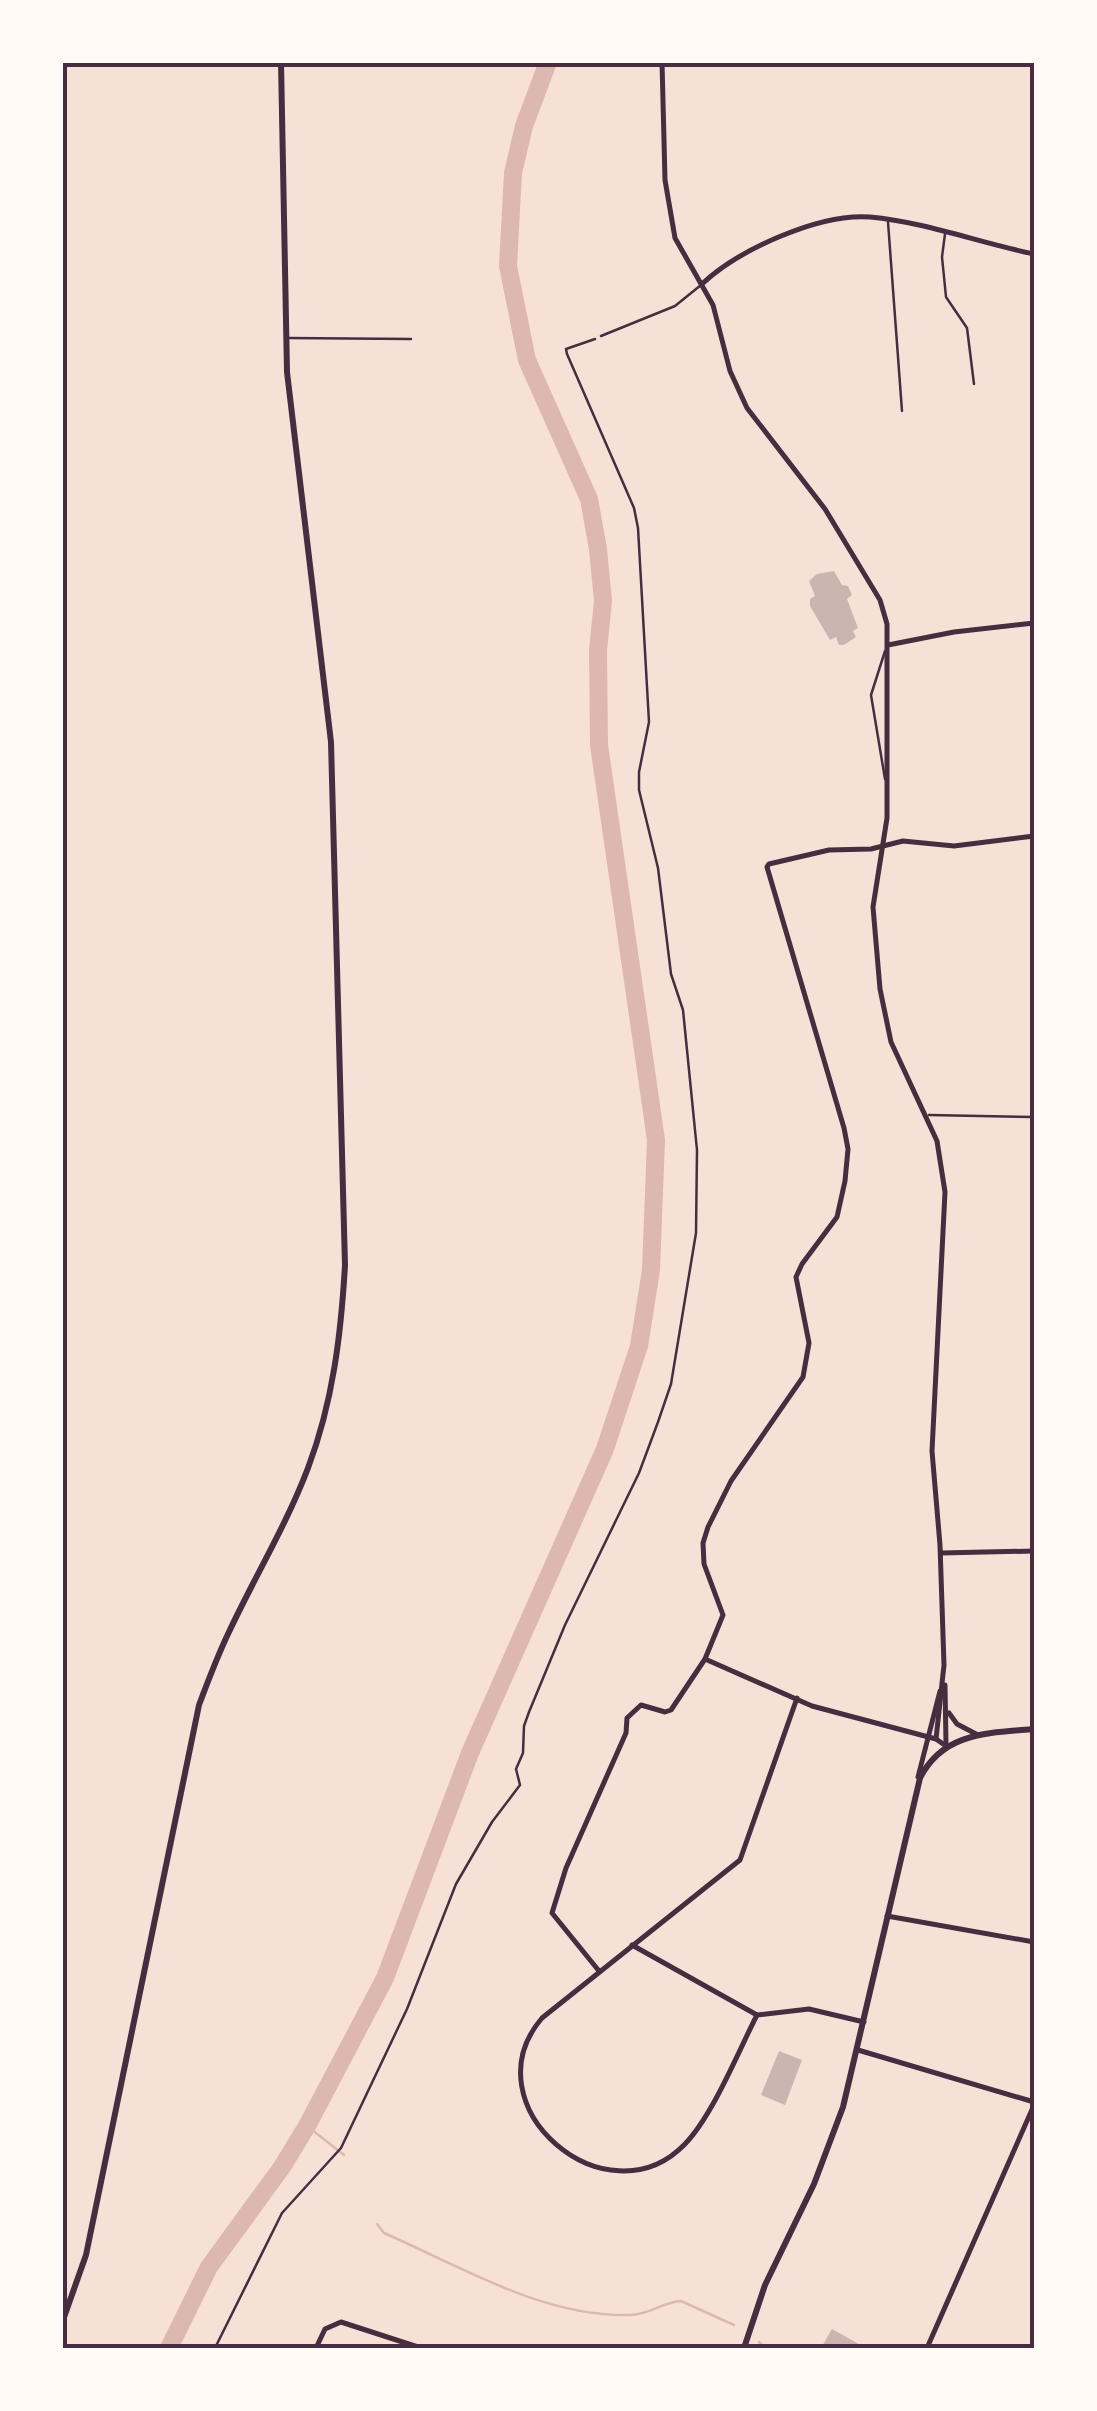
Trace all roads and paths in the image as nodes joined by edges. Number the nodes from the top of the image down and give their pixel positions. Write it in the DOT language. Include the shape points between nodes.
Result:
graph roads {
  1 [pos="281,62"];
  2 [pos="662,62"];
  3 [pos="888,220"];
  4 [pos="945,234"];
  5 [pos="1034,254"];
  6 [pos="702,284"];
  7 [pos="601,336"];
  8 [pos="285,338"];
  9 [pos="410,339"];
  10 [pos="974,384"];
  11 [pos="902,411"];
  12 [pos="1034,623"];
  13 [pos="888,645"];
  14 [pos="886,782"];
  15 [pos="1034,836"];
  16 [pos="883,846"];
  17 [pos="927,1115"];
  18 [pos="1034,1117"];
  19 [pos="1034,1551"];
  20 [pos="941,1552"];
  21 [pos="705,1659"];
  22 [pos="943,1680"];
  23 [pos="797,1698"];
  24 [pos="948,1710"];
  25 [pos="1034,1729"];
  26 [pos="978,1735"];
  27 [pos="926,1736"];
  28 [pos="936,1739"];
  29 [pos="946,1746"];
  30 [pos="917,1786"];
  31 [pos="886,1916"];
  32 [pos="1034,1942"];
  33 [pos="632,1945"];
  34 [pos="599,1971"];
  35 [pos="756,2015"];
  36 [pos="864,2022"];
  37 [pos="858,2050"];
  38 [pos="1034,2104"];
  39 [pos="62,2323"];
  40 [pos="216,2348"];
  41 [pos="316,2348"];
  42 [pos="421,2348"];
  43 [pos="744,2348"];
  44 [pos="927,2348"];
  1 -- 8 [label="street"];
  2 -- 6 [label="street" via="670,221"];
  3 -- 4 [label="street"];
  3 -- 6 [label="street" via="824,222 765,243"];
  3 -- 11 [label="lane"];
  4 -- 5 [label="street"];
  4 -- 10 [label="lane" via="946,297 967,328"];
  6 -- 7 [label="lane" via="675,306"];
  6 -- 13 [label="street" via="741,396 866,574 885,614"];
  7 -- 40 [label="path" via="566,350 638,528 649,722 639,790 683,1010 697,1150 696,1234 671,1384 639,1472 529,1712 516,1769 520,1785 456,1884 408,2009 341,2148 282,2214"];
  8 -- 9 [label="lane"];
  8 -- 39 [label="street" via="330,742 345,1265 341,1328 310,1464 198,1705 86,2256"];
  12 -- 13 [label="street"];
  13 -- 14 [label="street"];
  13 -- 14 [label="lane" via="870,695"];
  14 -- 16 [label="street"];
  15 -- 16 [label="street"];
  16 -- 17 [label="street" via="873,908 882,1006"];
  16 -- 21 [label="street" via="829,850 767,868 844,1128 847,1164 837,1217 798,1272 808,1343 803,1378 728,1486 703,1543 723,1615"];
  17 -- 18 [label="lane"];
  17 -- 20 [label="street" via="945,1192 932,1451"];
  19 -- 20 [label="street"];
  20 -- 22 [label="street"];
  21 -- 23 [label="street"];
  21 -- 34 [label="street" via="671,1710 634,1708 566,1868 552,1913"];
  22 -- 24 [label="street"];
  22 -- 27 [label="street"];
  22 -- 28 [label="street"];
  23 -- 27 [label="street"];
  23 -- 33 [label="street" via="740,1860"];
  24 -- 26 [label="street"];
  24 -- 29 [label="street"];
  25 -- 26 [label="street"];
  26 -- 29 [label="street"];
  27 -- 28 [label="street"];
  27 -- 30 [label="street"];
  28 -- 29 [label="street"];
  29 -- 30 [label="street"];
  30 -- 31 [label="street"];
  31 -- 32 [label="street"];
  31 -- 36 [label="street"];
  33 -- 34 [label="street"];
  33 -- 35 [label="street"];
  34 -- 35 [label="street" via="542,2018 520,2064 526,2100 541,2129 579,2162 606,2170 654,2164 684,2146"];
  35 -- 36 [label="street" via="809,2009"];
  36 -- 37 [label="street"];
  37 -- 38 [label="street"];
  37 -- 43 [label="street" via="827,2153 764,2285"];
  38 -- 44 [label="street"];
  41 -- 42 [label="street" via="325,2329 341,2322"];
}
